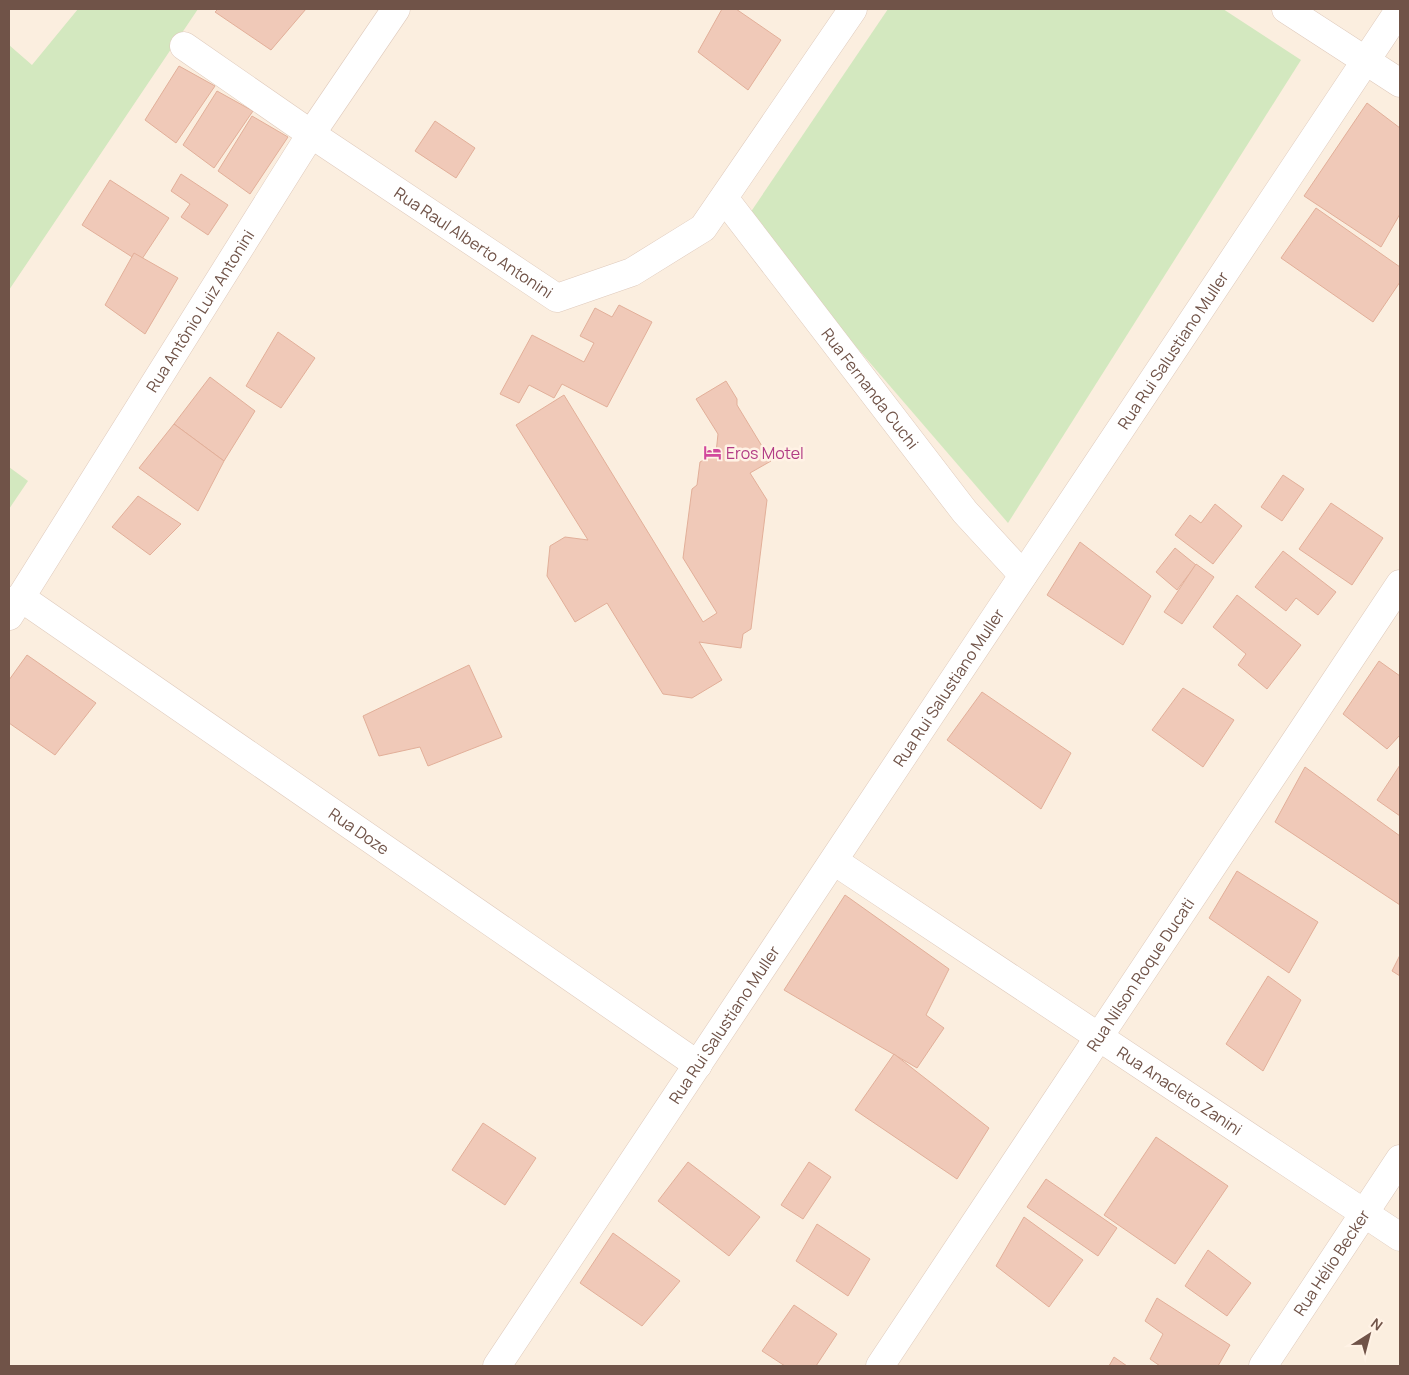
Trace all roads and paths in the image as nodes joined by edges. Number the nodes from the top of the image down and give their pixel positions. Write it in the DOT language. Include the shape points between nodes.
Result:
graph roads {
  1 [pos="396,9"];
  2 [pos="853,9"];
  3 [pos="1286,9"];
  4 [pos="1400,9"];
  5 [pos="184,46"];
  6 [pos="1366,61"];
  7 [pos="1400,84"];
  8 [pos="312,134"];
  9 [pos="724,198"];
  10 [pos="1023,575"];
  11 [pos="1400,584"];
  12 [pos="15,606"];
  13 [pos="834,861"];
  14 [pos="1099,1037"];
  15 [pos="698,1064"];
  16 [pos="1400,1159"];
  17 [pos="1364,1213"];
  18 [pos="1400,1236"];
  19 [pos="497,1366"];
  20 [pos="880,1366"];
  21 [pos="1263,1366"];
  1 -- 8 [label="street, Rua Antônio Luiz Antonini"];
  2 -- 9 [label="street, Rua Raul Alberto Antonini"];
  3 -- 6 [label="street"];
  4 -- 6 [label="street, Rua Rui Salustiano Muller"];
  5 -- 8 [label="street, Rua Raul Alberto Antonini"];
  6 -- 7 [label="street"];
  6 -- 10 [label="street, Rua Rui Salustiano Muller"];
  8 -- 9 [label="street, Rua Raul Alberto Antonini" via="557,298 632,272 703,228"];
  8 -- 12 [label="street, Rua Antônio Luiz Antonini"];
  9 -- 10 [label="street, Rua Fernanda Cuchi" via="965,512"];
  10 -- 13 [label="street, Rua Rui Salustiano Muller"];
  11 -- 14 [label="street, Rua Nilson Roque Ducati"];
  12 -- 15 [label="street, Rua Doze"];
  13 -- 14 [label="street, Rua Anacleto Zanini"];
  13 -- 15 [label="street, Rua Rui Salustiano Muller"];
  14 -- 17 [label="street, Rua Anacleto Zanini"];
  14 -- 20 [label="street, Rua Nilson Roque Ducati"];
  15 -- 19 [label="street, Rua Rui Salustiano Muller"];
  16 -- 17 [label="street, Rua Hélio Becker"];
  17 -- 18 [label="street, Rua Anacleto Zanini"];
  17 -- 21 [label="street, Rua Hélio Becker"];
}
